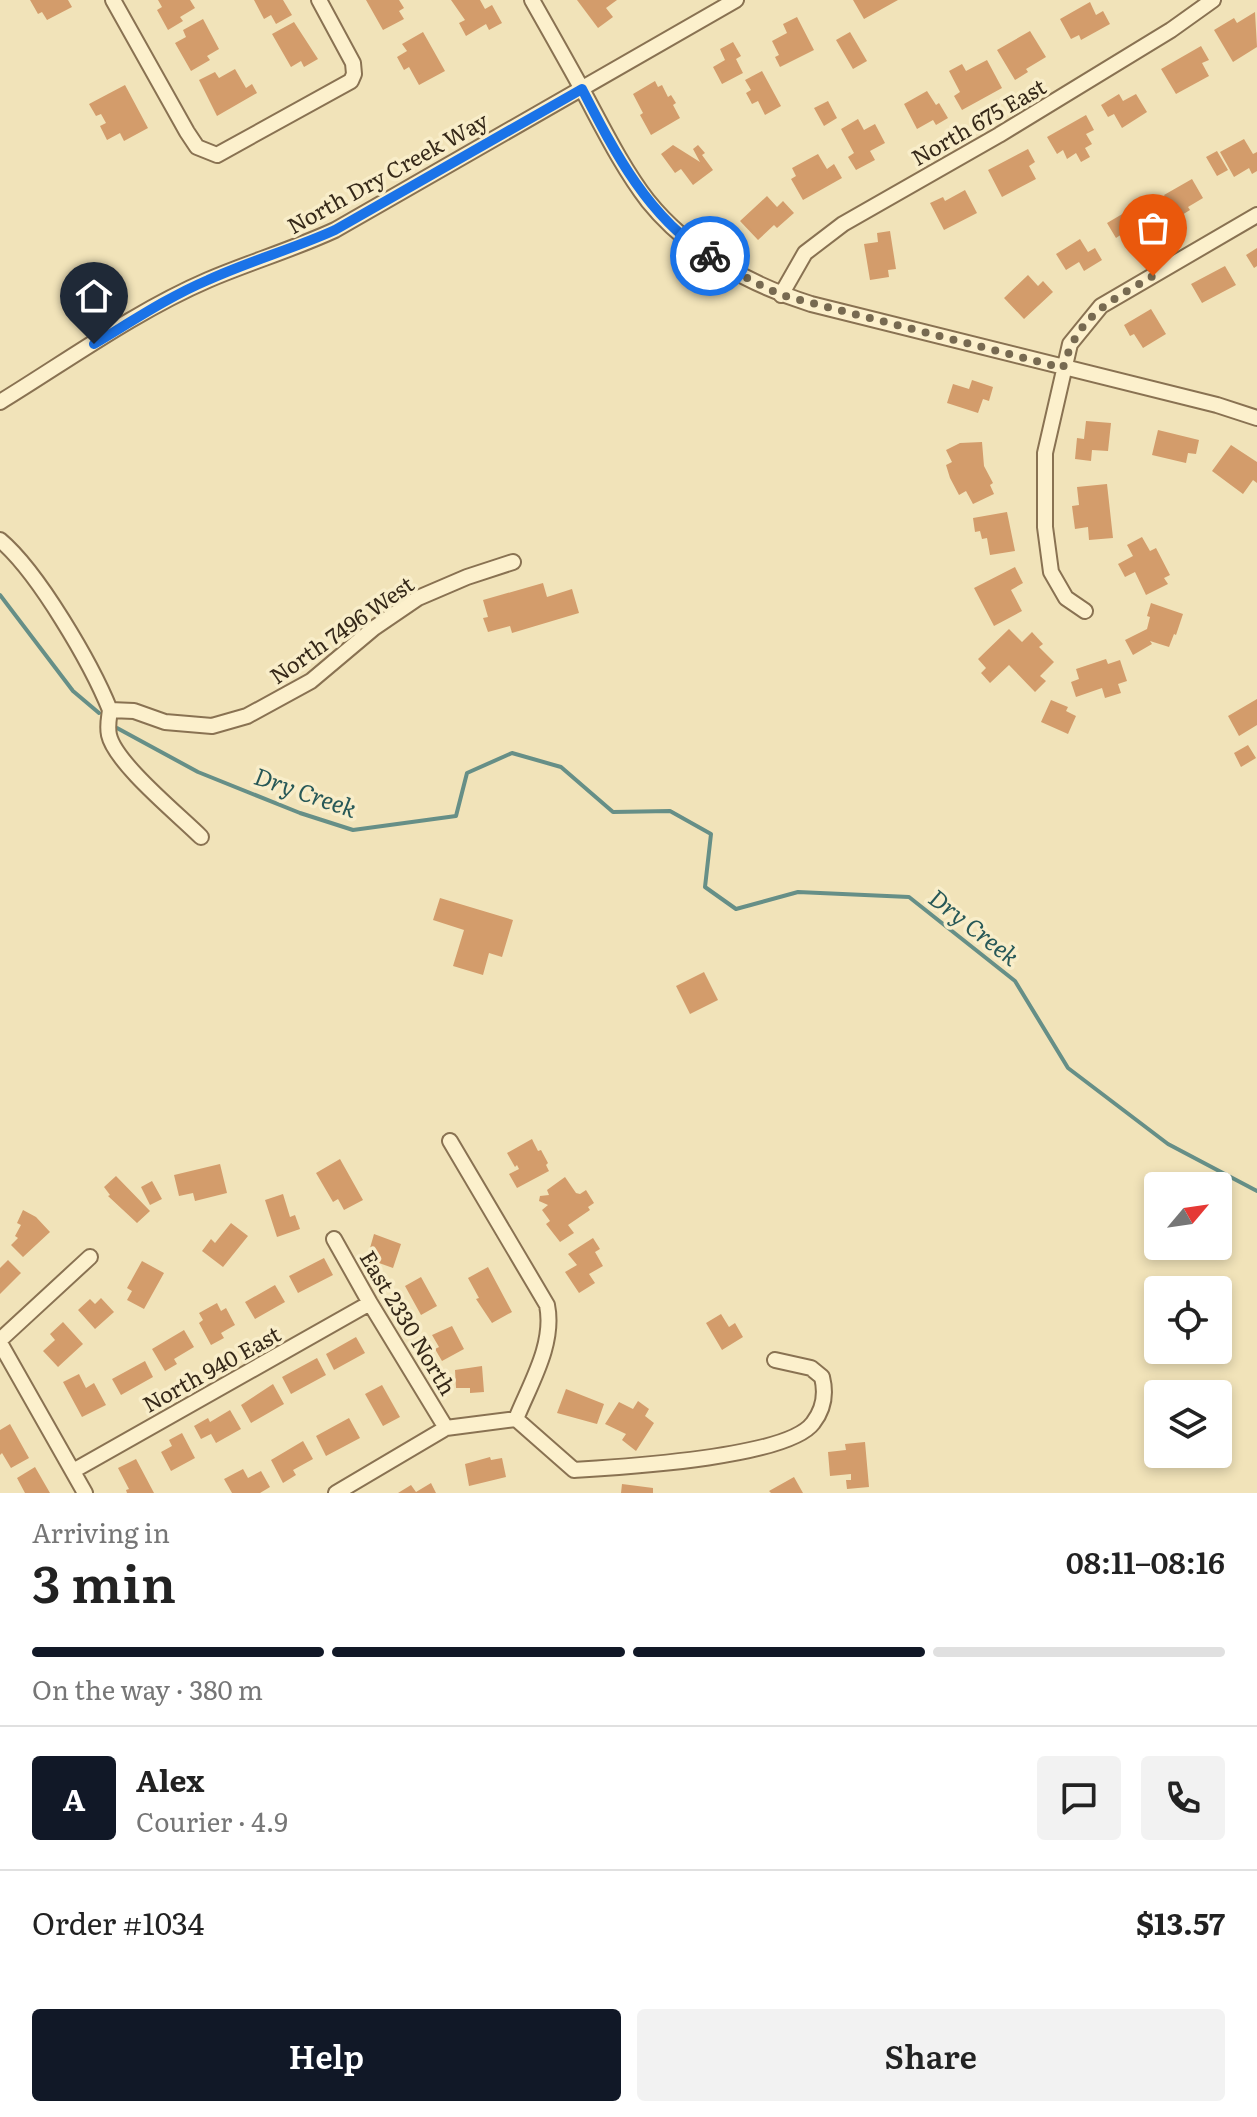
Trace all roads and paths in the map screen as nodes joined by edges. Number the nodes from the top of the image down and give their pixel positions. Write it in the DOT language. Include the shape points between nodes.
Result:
graph roads {
  1 [pos="113,0"];
  2 [pos="319,0"];
  3 [pos="532,0"];
  4 [pos="736,0"];
  5 [pos="1213,0"];
  6 [pos="582,89"];
  7 [pos="1257,215"];
  8 [pos="781,295"];
  9 [pos="1063,368"];
  10 [pos="0,402"];
  11 [pos="1257,418"];
  12 [pos="0,540"];
  13 [pos="513,562"];
  14 [pos="1085,611"];
  15 [pos="110,710"];
  16 [pos="201,837"];
  17 [pos="450,1141"];
  18 [pos="334,1239"];
  19 [pos="90,1257"];
  20 [pos="370,1303"];
  21 [pos="0,1341"];
  22 [pos="775,1360"];
  23 [pos="516,1419"];
  24 [pos="446,1428"];
  25 [pos="73,1471"];
  26 [pos="85,1493"];
  27 [pos="336,1493"];
  1 -- 2 [label="street" via="197,147 217,155 351,81 347,49"];
  3 -- 6 [label="street"];
  4 -- 6 [label="street, North Dry Creek Way"];
  5 -- 8 [label="street, North 675 East" via="999,135 843,224 805,253"];
  6 -- 8 [label="street" via="649,202 695,247"];
  6 -- 10 [label="street, North Dry Creek Way" via="335,230 164,301"];
  7 -- 9 [label="street" via="1101,306 1070,344"];
  8 -- 9 [label="street"];
  9 -- 11 [label="street"];
  9 -- 14 [label="street" via="1045,453 1045,527 1051,572 1066,598"];
  12 -- 15 [label="street" via="46,596"];
  13 -- 15 [label="street, North 7496 West" via="418,598 311,681 247,716 212,726"];
  15 -- 16 [label="street" via="109,737 118,755"];
  17 -- 23 [label="street" via="547,1305 548,1338"];
  18 -- 20 [label="street, East 2330 North"];
  19 -- 21 [label="street"];
  20 -- 24 [label="street, East 2330 North"];
  20 -- 25 [label="street, North 940 East"];
  21 -- 25 [label="street"];
  22 -- 23 [label="street" via="811,1368 822,1377 825,1392 812,1425 793,1438 760,1448 574,1470"];
  23 -- 24 [label="street"];
  24 -- 27 [label="street"];
  25 -- 26 [label="street"];
}
